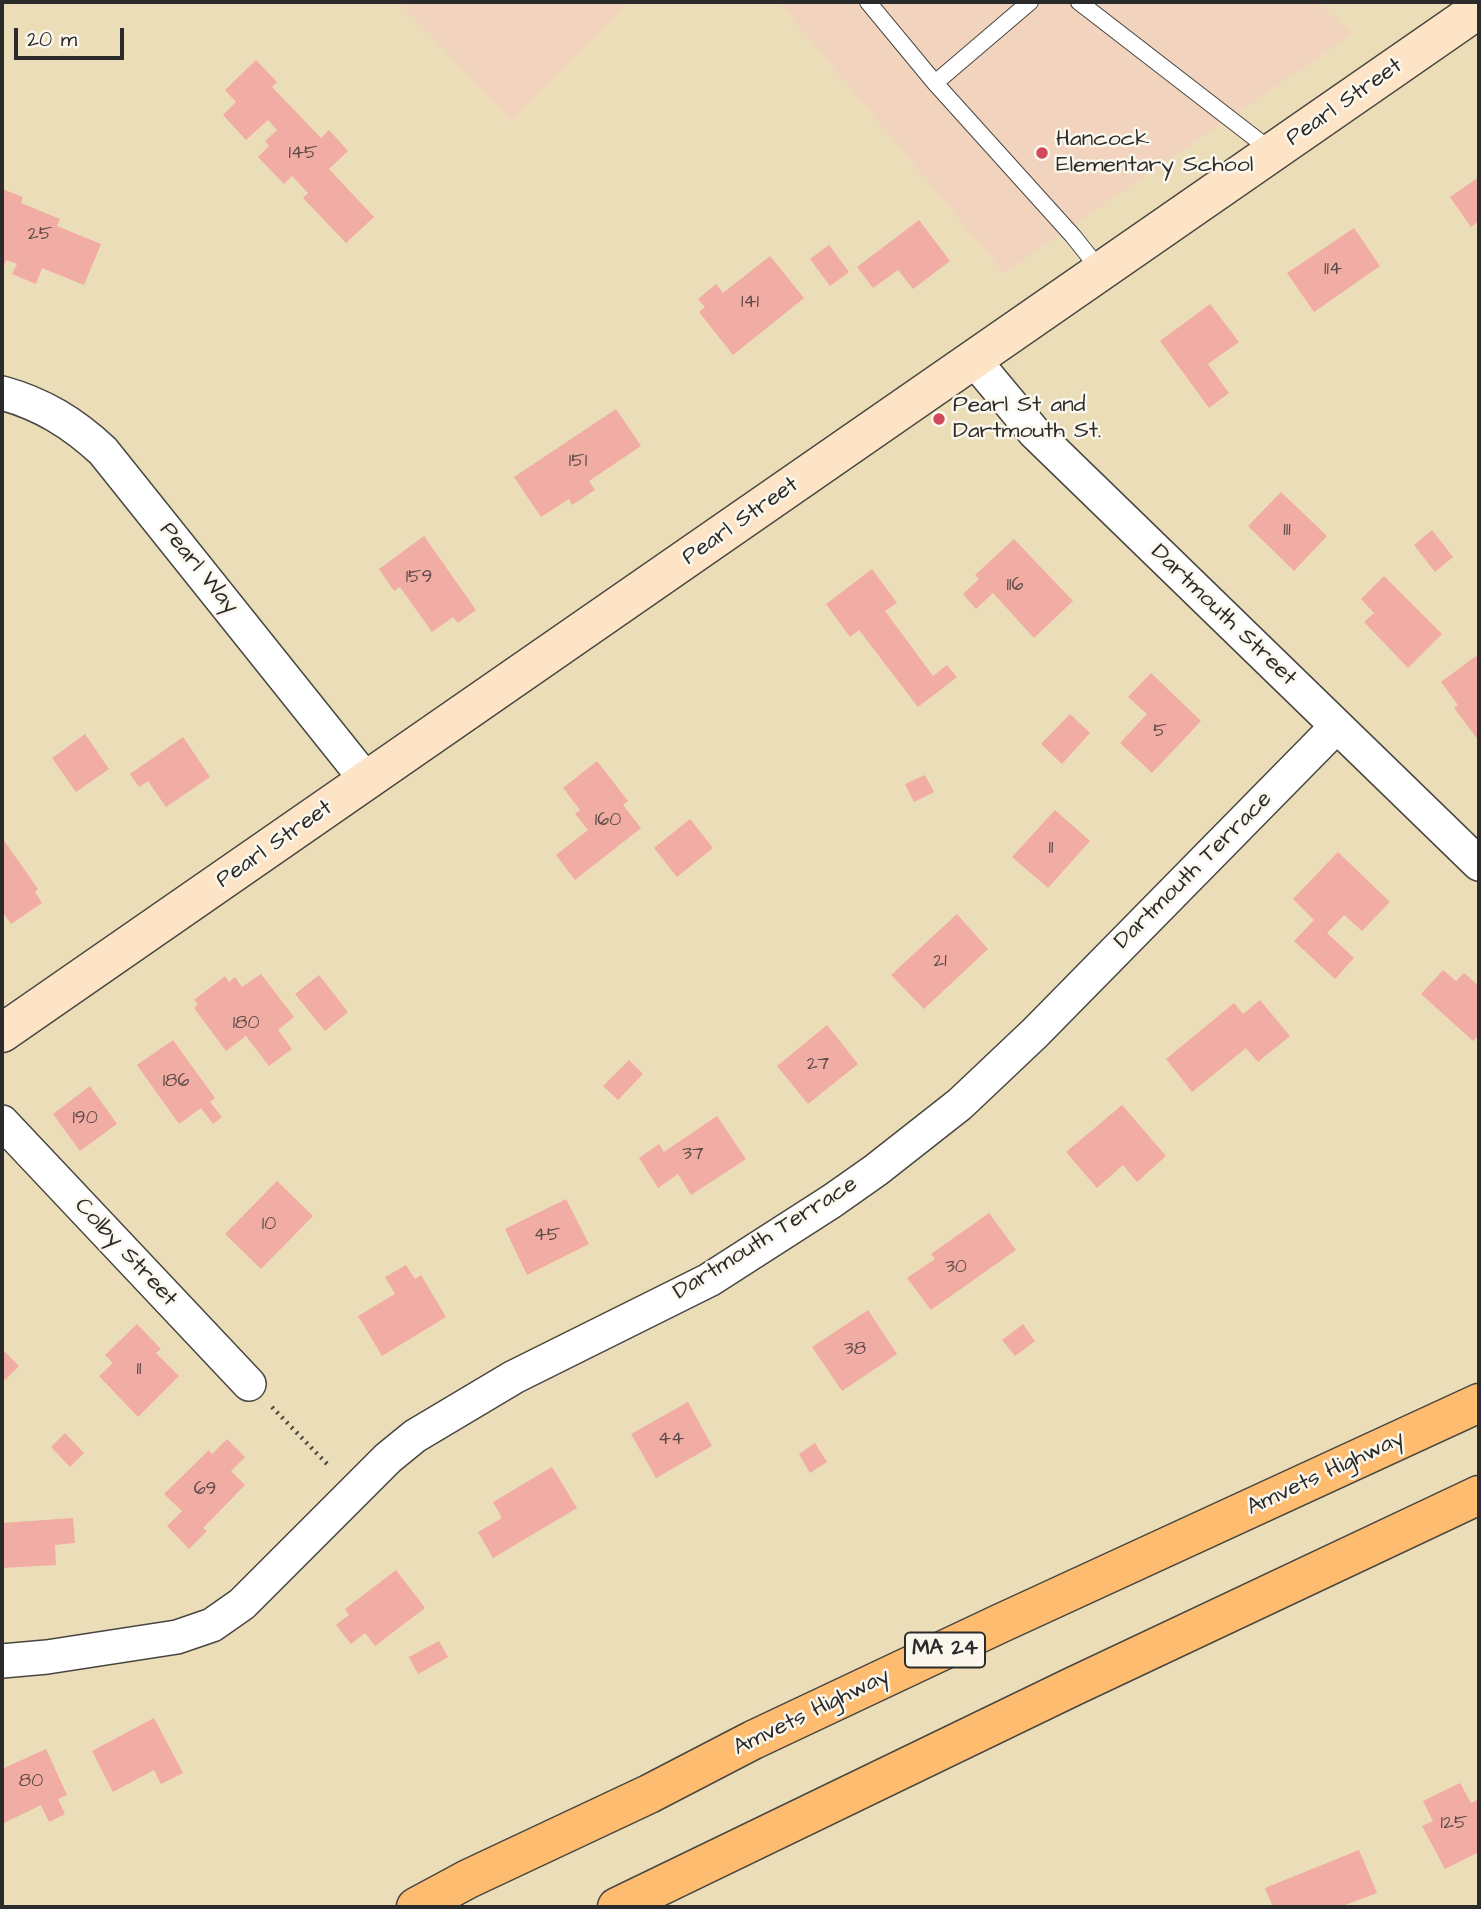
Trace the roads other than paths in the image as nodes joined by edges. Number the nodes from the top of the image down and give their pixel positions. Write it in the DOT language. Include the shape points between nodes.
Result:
graph roads {
  1 [pos="869,2"];
  2 [pos="1030,2"];
  3 [pos="1079,2"];
  4 [pos="1479,9"];
  5 [pos="935,83"];
  6 [pos="1273,152"];
  7 [pos="1100,270"];
  8 [pos="974,360"];
  9 [pos="2,393"];
  10 [pos="1336,727"];
  11 [pos="367,781"];
  12 [pos="1479,863"];
  13 [pos="2,1033"];
  14 [pos="2,1122"];
  15 [pos="249,1384"];
  16 [pos="1479,1403"];
  17 [pos="1479,1495"];
  18 [pos="2,1661"];
  19 [pos="415,1907"];
  20 [pos="617,1907"];
  1 -- 5 [label="lane"];
  2 -- 5 [label="lane"];
  3 -- 6 [label="lane"];
  4 -- 6 [label="street, Pearl Street"];
  5 -- 7 [label="lane"];
  6 -- 7 [label="street, Pearl Street"];
  7 -- 8 [label="street, Pearl Street"];
  8 -- 10 [label="street, Dartmouth Street" via="1034,432"];
  8 -- 11 [label="street, Pearl Street"];
  9 -- 11 [label="street, Pearl Way" via="52,412 103,451"];
  10 -- 12 [label="street, Dartmouth Street"];
  10 -- 18 [label="street, Dartmouth Terrace" via="1035,1033 960,1104 876,1170 709,1280 524,1372 415,1436 242,1604 212,1625 177,1637"];
  11 -- 13 [label="street, Pearl Street"];
  14 -- 15 [label="street, Colby Street"];
  16 -- 19 [label="highway, Amvets Highway / MA 24" via="790,1723"];
  17 -- 20 [label="highway"];
}
